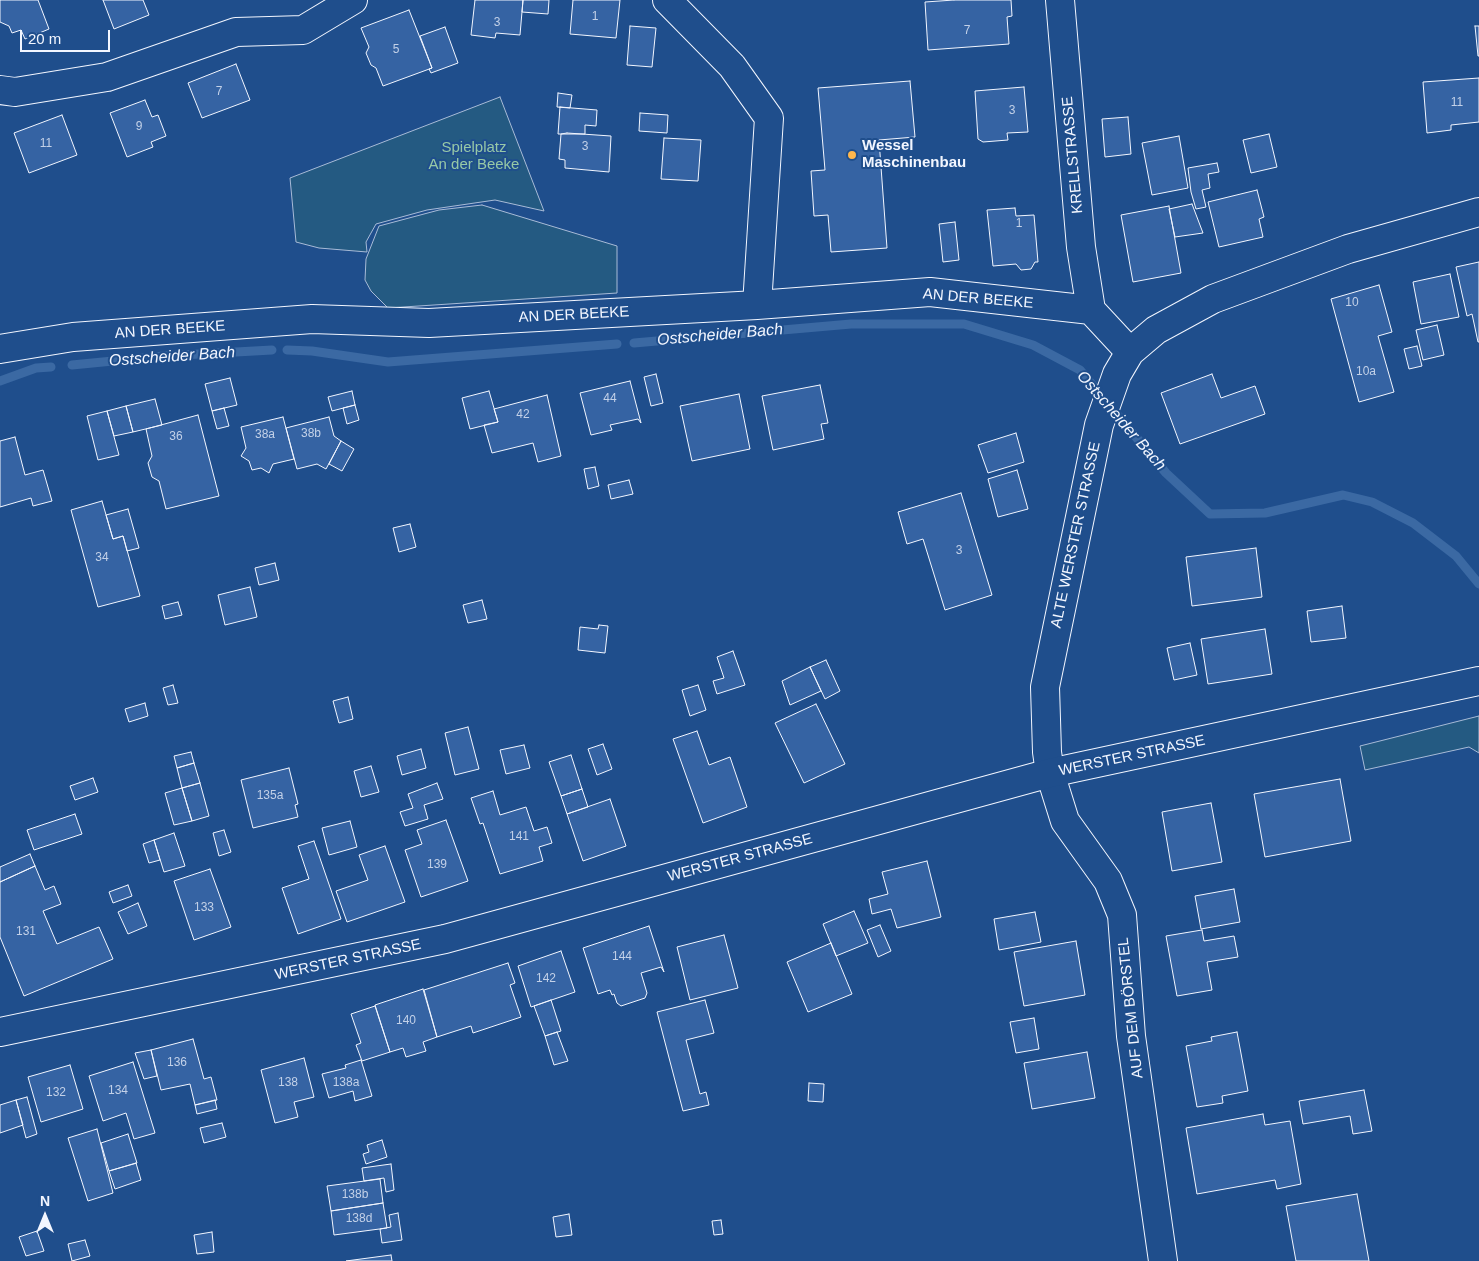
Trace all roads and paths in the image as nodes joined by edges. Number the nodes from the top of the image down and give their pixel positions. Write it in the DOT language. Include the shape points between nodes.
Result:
graph roads {
  1 [pos="353,0"];
  2 [pos="667,0"];
  3 [pos="1060,0"];
  4 [pos="0,90"];
  5 [pos="1479,212"];
  6 [pos="757,305"];
  7 [pos="1091,310"];
  8 [pos="0,349"];
  9 [pos="1124,363"];
  10 [pos="1479,681"];
  11 [pos="1050,773"];
  12 [pos="0,1032"];
  13 [pos="1163,1261"];
  1 -- 4 [label="street" via="304,30 236,32 107,77 15,92"];
  2 -- 6 [label="street" via="732,66 769,118"];
  3 -- 7 [label="street, KRELLSTRASSE" via="1081,247"];
  5 -- 9 [label="street" via="1348,249 1213,299 1156,330"];
  6 -- 7 [label="street, AN DER BEEKE" via="930,292"];
  6 -- 8 [label="street, AN DER BEEKE" via="429,323 312,319 73,337"];
  7 -- 9 [label="street"];
  9 -- 11 [label="street, ALTE WERSTER STRASSE" via="1099,425 1045,687"];
  10 -- 11 [label="street, WERSTER STRASSE"];
  11 -- 12 [label="street, WERSTER STRASSE" via="445,939"];
  11 -- 13 [label="street, AUF DEM BÖRSTEL" via="1065,821 1108,882 1122,915 1131,1036"];
}
